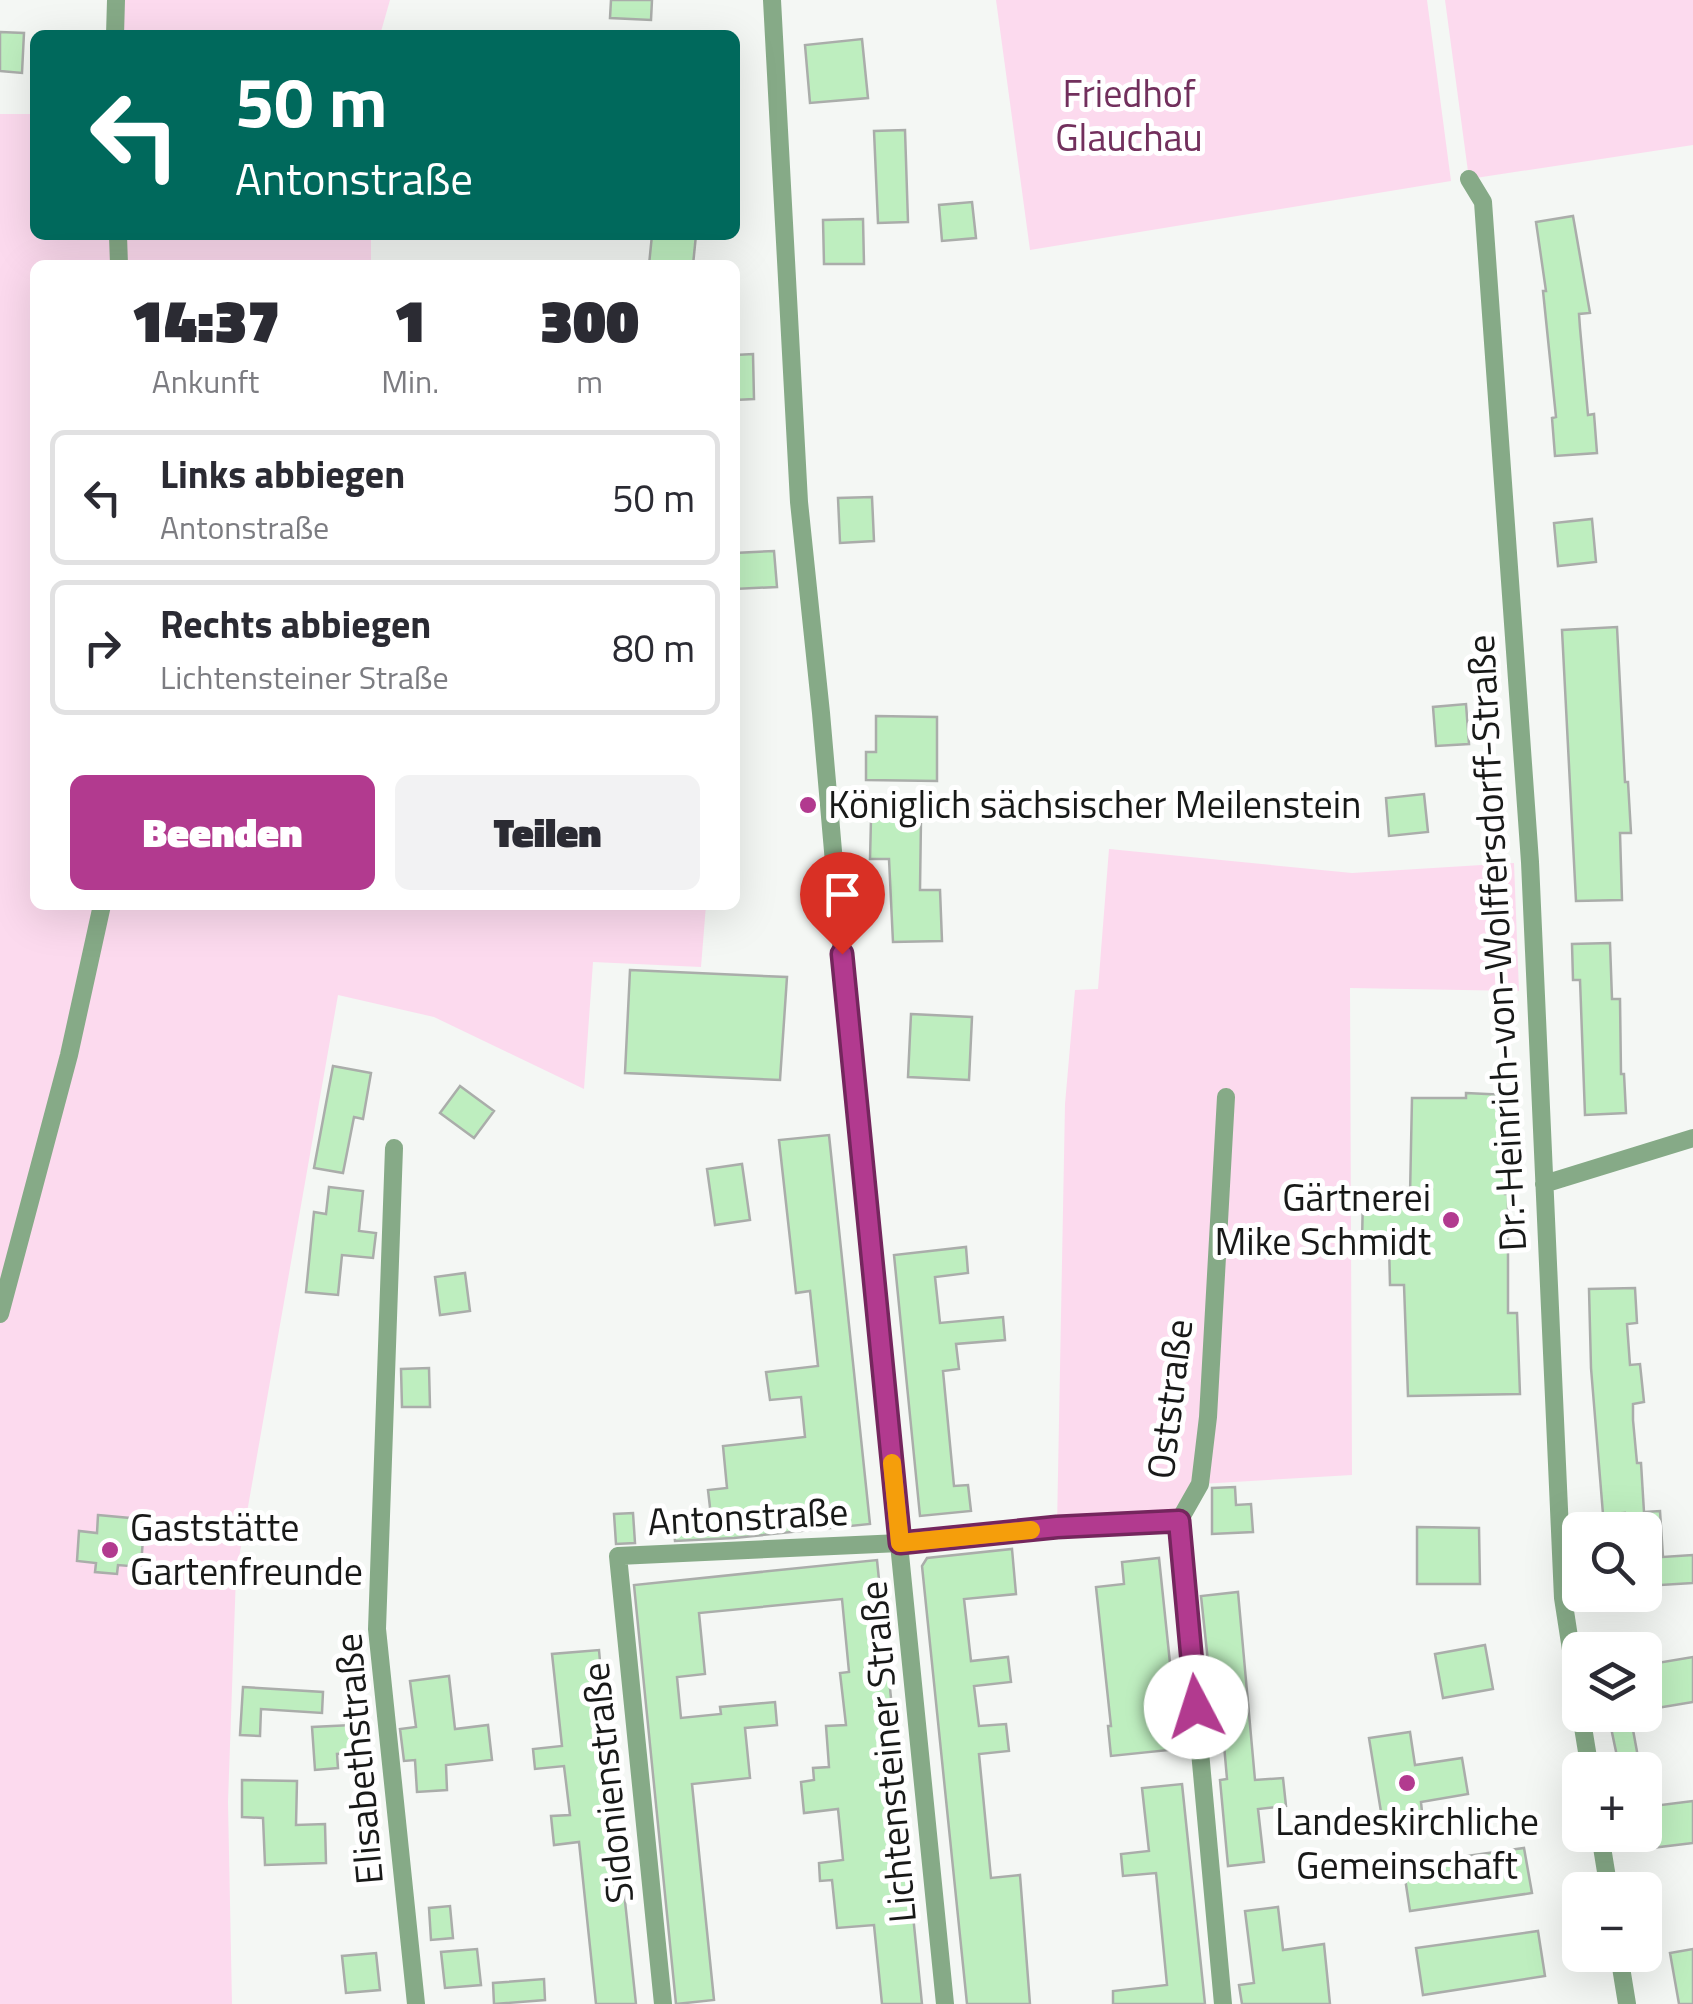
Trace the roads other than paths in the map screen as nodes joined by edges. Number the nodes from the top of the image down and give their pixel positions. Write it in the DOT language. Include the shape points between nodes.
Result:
graph roads {
  1 [pos="116,0"];
  2 [pos="772,0"];
  3 [pos="115,30"];
  4 [pos="1469,179"];
  5 [pos="101,910"];
  6 [pos="1226,1098"];
  7 [pos="1693,1138"];
  8 [pos="394,1148"];
  9 [pos="1544,1184"];
  10 [pos="0,1314"];
  11 [pos="1179,1521"];
  12 [pos="900,1543"];
  13 [pos="618,1556"];
  14 [pos="1568,1632"];
  15 [pos="1622,1972"];
  16 [pos="416,2004"];
  17 [pos="663,2004"];
  18 [pos="945,2004"];
  19 [pos="1223,2004"];
  20 [pos="1627,2004"];
  1 -- 3 [label="street"];
  2 -- 12 [label="street, Lichtensteiner Straße" via="799,502"];
  4 -- 9 [label="street, Dr.-Heinrich-von-Wolffersdorff-Straße" via="1483,202 1485,222 1530,862"];
  5 -- 10 [label="street"];
  6 -- 11 [label="street, Oststraße" via="1208,1417 1200,1484"];
  7 -- 9 [label="street"];
  8 -- 16 [label="street, Elisabethstraße" via="377,1629"];
  9 -- 14 [label="street, Dr.-Heinrich-von-Wolffersdorff-Straße"];
  11 -- 12 [label="street, Antonstraße"];
  11 -- 19 [label="street, Oststraße"];
  12 -- 13 [label="street, Antonstraße"];
  12 -- 18 [label="street, Lichtensteiner Straße"];
  13 -- 17 [label="street, Sidonienstraße"];
  15 -- 20 [label="street"];
}
